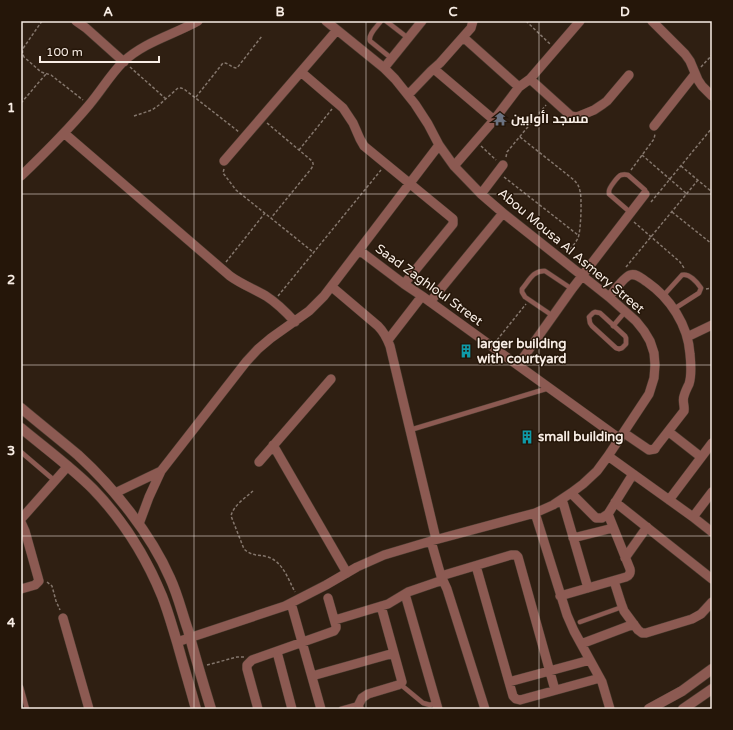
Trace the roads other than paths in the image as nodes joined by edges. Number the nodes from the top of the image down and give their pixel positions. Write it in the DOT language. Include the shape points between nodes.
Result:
graph roads {
  1 [pos="76,21"];
  2 [pos="198,21"];
  3 [pos="326,21"];
  4 [pos="381,21"];
  5 [pos="386,21"];
  6 [pos="422,21"];
  7 [pos="473,21"];
  8 [pos="580,21"];
  9 [pos="652,21"];
  10 [pos="337,30"];
  11 [pos="463,37"];
  12 [pos="408,38"];
  13 [pos="391,58"];
  14 [pos="124,62"];
  15 [pos="384,68"];
  16 [pos="434,69"];
  17 [pos="301,72"];
  18 [pos="695,74"];
  19 [pos="629,75"];
  20 [pos="530,79"];
  21 [pos="519,87"];
  22 [pos="408,95"];
  23 [pos="712,96"];
  24 [pos="494,120"];
  25 [pos="654,126"];
  26 [pos="64,133"];
  27 [pos="439,145"];
  28 [pos="224,161"];
  29 [pos="454,166"];
  30 [pos="501,169"];
  31 [pos="21,176"];
  32 [pos="410,184"];
  33 [pos="481,194"];
  34 [pos="645,194"];
  35 [pos="503,214"];
  36 [pos="630,215"];
  37 [pos="359,250"];
  38 [pos="582,276"];
  39 [pos="404,284"];
  40 [pos="332,287"];
  41 [pos="572,289"];
  42 [pos="422,296"];
  43 [pos="663,296"];
  44 [pos="609,297"];
  45 [pos="430,302"];
  46 [pos="674,309"];
  47 [pos="625,312"];
  48 [pos="553,316"];
  49 [pos="295,322"];
  50 [pos="712,325"];
  51 [pos="613,326"];
  52 [pos="687,337"];
  53 [pos="388,340"];
  54 [pos="518,365"];
  55 [pos="331,380"];
  56 [pos="549,388"];
  57 [pos="21,408"];
  58 [pos="21,428"];
  59 [pos="410,430"];
  60 [pos="669,432"];
  61 [pos="622,436"];
  62 [pos="712,443"];
  63 [pos="273,445"];
  64 [pos="21,452"];
  65 [pos="608,456"];
  66 [pos="701,457"];
  67 [pos="259,462"];
  68 [pos="87,464"];
  69 [pos="68,466"];
  70 [pos="161,471"];
  71 [pos="77,474"];
  72 [pos="633,474"];
  73 [pos="55,481"];
  74 [pos="712,492"];
  75 [pos="115,493"];
  76 [pos="571,494"];
  77 [pos="562,499"];
  78 [pos="669,500"];
  79 [pos="615,502"];
  80 [pos="534,513"];
  81 [pos="608,514"];
  82 [pos="693,517"];
  83 [pos="21,519"];
  84 [pos="21,522"];
  85 [pos="139,524"];
  86 [pos="613,528"];
  87 [pos="647,528"];
  88 [pos="712,532"];
  89 [pos="573,538"];
  90 [pos="433,540"];
  91 [pos="625,558"];
  92 [pos="476,566"];
  93 [pos="346,573"];
  94 [pos="442,578"];
  95 [pos="712,579"];
  96 [pos="614,581"];
  97 [pos="588,588"];
  98 [pos="21,589"];
  99 [pos="405,594"];
  100 [pos="560,596"];
  101 [pos="328,598"];
  102 [pos="295,601"];
  103 [pos="712,602"];
  104 [pos="380,606"];
  105 [pos="622,607"];
  106 [pos="63,618"];
  107 [pos="334,620"];
  108 [pos="580,622"];
  109 [pos="634,624"];
  110 [pos="190,638"];
  111 [pos="177,642"];
  112 [pos="303,642"];
  113 [pos="581,644"];
  114 [pos="276,652"];
  115 [pos="394,653"];
  116 [pos="590,660"];
  117 [pos="712,669"];
  118 [pos="550,670"];
  119 [pos="312,676"];
  120 [pos="600,678"];
  121 [pos="509,682"];
  122 [pos="400,684"];
  123 [pos="21,687"];
  124 [pos="712,689"];
  125 [pos="556,690"];
  126 [pos="360,706"];
  127 [pos="437,706"];
  128 [pos="27,709"];
  129 [pos="89,709"];
  130 [pos="196,709"];
  131 [pos="211,709"];
  132 [pos="258,709"];
  133 [pos="292,709"];
  134 [pos="321,709"];
  135 [pos="341,709"];
  136 [pos="485,709"];
  137 [pos="610,709"];
  138 [pos="649,709"];
  139 [pos="683,709"];
  1 -- 14 [label="street"];
  2 -- 14 [label="street" via="139,50"];
  3 -- 10 [label="street, Abou Mousa Al Asmery Street"];
  4 -- 13 [label="lane" via="369,39"];
  5 -- 12 [label="lane"];
  6 -- 12 [label="street"];
  7 -- 11 [label="street" via="471,28"];
  8 -- 20 [label="street"];
  9 -- 18 [label="street" via="685,54"];
  10 -- 15 [label="street, Abou Mousa Al Asmery Street"];
  10 -- 17 [label="street"];
  11 -- 16 [label="street"];
  11 -- 21 [label="street"];
  12 -- 13 [label="street"];
  13 -- 15 [label="street"];
  14 -- 26 [label="street"];
  15 -- 22 [label="street, Abou Mousa Al Asmery Street"];
  16 -- 22 [label="street"];
  16 -- 24 [label="street"];
  17 -- 28 [label="street"];
  17 -- 32 [label="street" via="343,108 364,146"];
  18 -- 23 [label="street"];
  18 -- 25 [label="street"];
  19 -- 20 [label="street" via="607,101 577,117 571,116"];
  20 -- 21 [label="street"];
  21 -- 24 [label="street"];
  22 -- 27 [label="street, Abou Mousa Al Asmery Street"];
  24 -- 29 [label="street"];
  26 -- 31 [label="street"];
  26 -- 49 [label="street" via="221,268 274,301"];
  27 -- 29 [label="street, Abou Mousa Al Asmery Street"];
  27 -- 32 [label="street"];
  29 -- 33 [label="street, Abou Mousa Al Asmery Street"];
  30 -- 33 [label="street"];
  32 -- 37 [label="street"];
  32 -- 39 [label="street" via="454,222"];
  33 -- 35 [label="street, Abou Mousa Al Asmery Street"];
  34 -- 36 [label="street"];
  34 -- 36 [label="lane" via="645,190 628,175 618,177 609,194"];
  35 -- 38 [label="street, Abou Mousa Al Asmery Street"];
  35 -- 45 [label="street"];
  36 -- 38 [label="street"];
  37 -- 39 [label="street, Saad Zaghloul Street"];
  37 -- 40 [label="street"];
  38 -- 41 [label="street"];
  38 -- 44 [label="street, Abou Mousa Al Asmery Street"];
  39 -- 42 [label="street, Saad Zaghloul Street"];
  40 -- 49 [label="street" via="318,304"];
  40 -- 53 [label="street" via="378,326"];
  41 -- 48 [label="street"];
  41 -- 48 [label="lane" via="545,271 535,273 522,289 523,295"];
  42 -- 45 [label="street, Saad Zaghloul Street"];
  42 -- 53 [label="street"];
  43 -- 44 [label="street" via="636,275 630,275"];
  43 -- 46 [label="street"];
  43 -- 46 [label="lane" via="685,274 700,285 699,293"];
  44 -- 47 [label="street, Abou Mousa Al Asmery Street"];
  45 -- 54 [label="street, Saad Zaghloul Street"];
  46 -- 52 [label="street"];
  47 -- 51 [label="lane"];
  47 -- 61 [label="street, Abou Mousa Al Asmery Street" via="644,331 654,353 655,366 651,390"];
  48 -- 54 [label="street"];
  49 -- 70 [label="street" via="271,338 246,362"];
  50 -- 52 [label="street"];
  51 -- 51 [label="lane" via="626,338 626,344 622,348 614,346 592,326 589,317 598,312"];
  52 -- 60 [label="street" via="691,375 684,395 684,411"];
  53 -- 59 [label="street"];
  54 -- 56 [label="street, Saad Zaghloul Street"];
  55 -- 63 [label="street"];
  56 -- 59 [label="lane"];
  56 -- 61 [label="street, Saad Zaghloul Street"];
  57 -- 68 [label="street"];
  58 -- 69 [label="street"];
  59 -- 90 [label="street"];
  60 -- 61 [label="street, Saad Zaghloul Street" via="652,450"];
  60 -- 66 [label="street"];
  61 -- 65 [label="street, Abou Mousa Al Asmery Street"];
  62 -- 66 [label="street"];
  63 -- 67 [label="street"];
  63 -- 93 [label="street"];
  64 -- 73 [label="lane"];
  65 -- 72 [label="street"];
  65 -- 76 [label="street, Abou Mousa Al Asmery Street" via="597,471"];
  66 -- 78 [label="street"];
  68 -- 71 [label="street"];
  68 -- 75 [label="street"];
  69 -- 71 [label="street"];
  69 -- 73 [label="street"];
  70 -- 75 [label="street"];
  70 -- 85 [label="street"];
  71 -- 111 [label="street" via="111,510 141,552 162,596"];
  72 -- 78 [label="street"];
  72 -- 79 [label="street"];
  73 -- 83 [label="street"];
  74 -- 82 [label="street"];
  75 -- 85 [label="street"];
  76 -- 77 [label="street, Abou Mousa Al Asmery Street"];
  76 -- 81 [label="street" via="596,518"];
  77 -- 80 [label="street, Abou Mousa Al Asmery Street"];
  77 -- 89 [label="street"];
  78 -- 82 [label="street"];
  79 -- 81 [label="street"];
  79 -- 87 [label="street"];
  80 -- 90 [label="street, Abou Mousa Al Asmery Street"];
  80 -- 100 [label="street"];
  81 -- 86 [label="street"];
  82 -- 88 [label="street"];
  84 -- 98 [label="street" via="39,580 37,584"];
  85 -- 110 [label="street" via="170,578"];
  86 -- 89 [label="street"];
  86 -- 91 [label="street"];
  87 -- 91 [label="street"];
  87 -- 95 [label="street"];
  89 -- 97 [label="street"];
  90 -- 93 [label="street, Abou Mousa Al Asmery Street" via="384,555"];
  90 -- 94 [label="street"];
  91 -- 96 [label="street" via="629,575"];
  92 -- 94 [label="street"];
  92 -- 118 [label="street" via="511,555 518,557"];
  92 -- 121 [label="street"];
  93 -- 102 [label="street, Abou Mousa Al Asmery Street"];
  94 -- 99 [label="street"];
  94 -- 136 [label="street"];
  96 -- 97 [label="street"];
  96 -- 105 [label="street"];
  97 -- 100 [label="street"];
  99 -- 104 [label="street"];
  99 -- 127 [label="street"];
  100 -- 113 [label="street"];
  101 -- 107 [label="street"];
  102 -- 110 [label="street, Abou Mousa Al Asmery Street"];
  102 -- 112 [label="street"];
  103 -- 109 [label="street" via="698,617 646,633 640,632"];
  104 -- 107 [label="street"];
  104 -- 115 [label="street"];
  105 -- 108 [label="lane"];
  105 -- 109 [label="street"];
  106 -- 129 [label="street"];
  107 -- 112 [label="street" via="334,631"];
  109 -- 113 [label="street"];
  110 -- 111 [label="street, Abou Mousa Al Asmery Street"];
  110 -- 131 [label="street"];
  111 -- 130 [label="street"];
  112 -- 114 [label="street"];
  112 -- 119 [label="street"];
  113 -- 116 [label="street"];
  114 -- 132 [label="street" via="252,660 247,669"];
  114 -- 133 [label="street"];
  115 -- 119 [label="street"];
  115 -- 122 [label="street" via="402,682"];
  116 -- 118 [label="street"];
  116 -- 120 [label="street"];
  117 -- 138 [label="street" via="682,691"];
  118 -- 121 [label="street"];
  118 -- 125 [label="street"];
  119 -- 134 [label="street"];
  120 -- 125 [label="street"];
  120 -- 137 [label="street"];
  121 -- 125 [label="street" via="513,696 518,700"];
  122 -- 126 [label="street" via="368,694 362,698"];
  122 -- 127 [label="lane" via="424,703"];
  123 -- 128 [label="lane"];
  124 -- 139 [label="street"];
  126 -- 135 [label="lane"];
}
